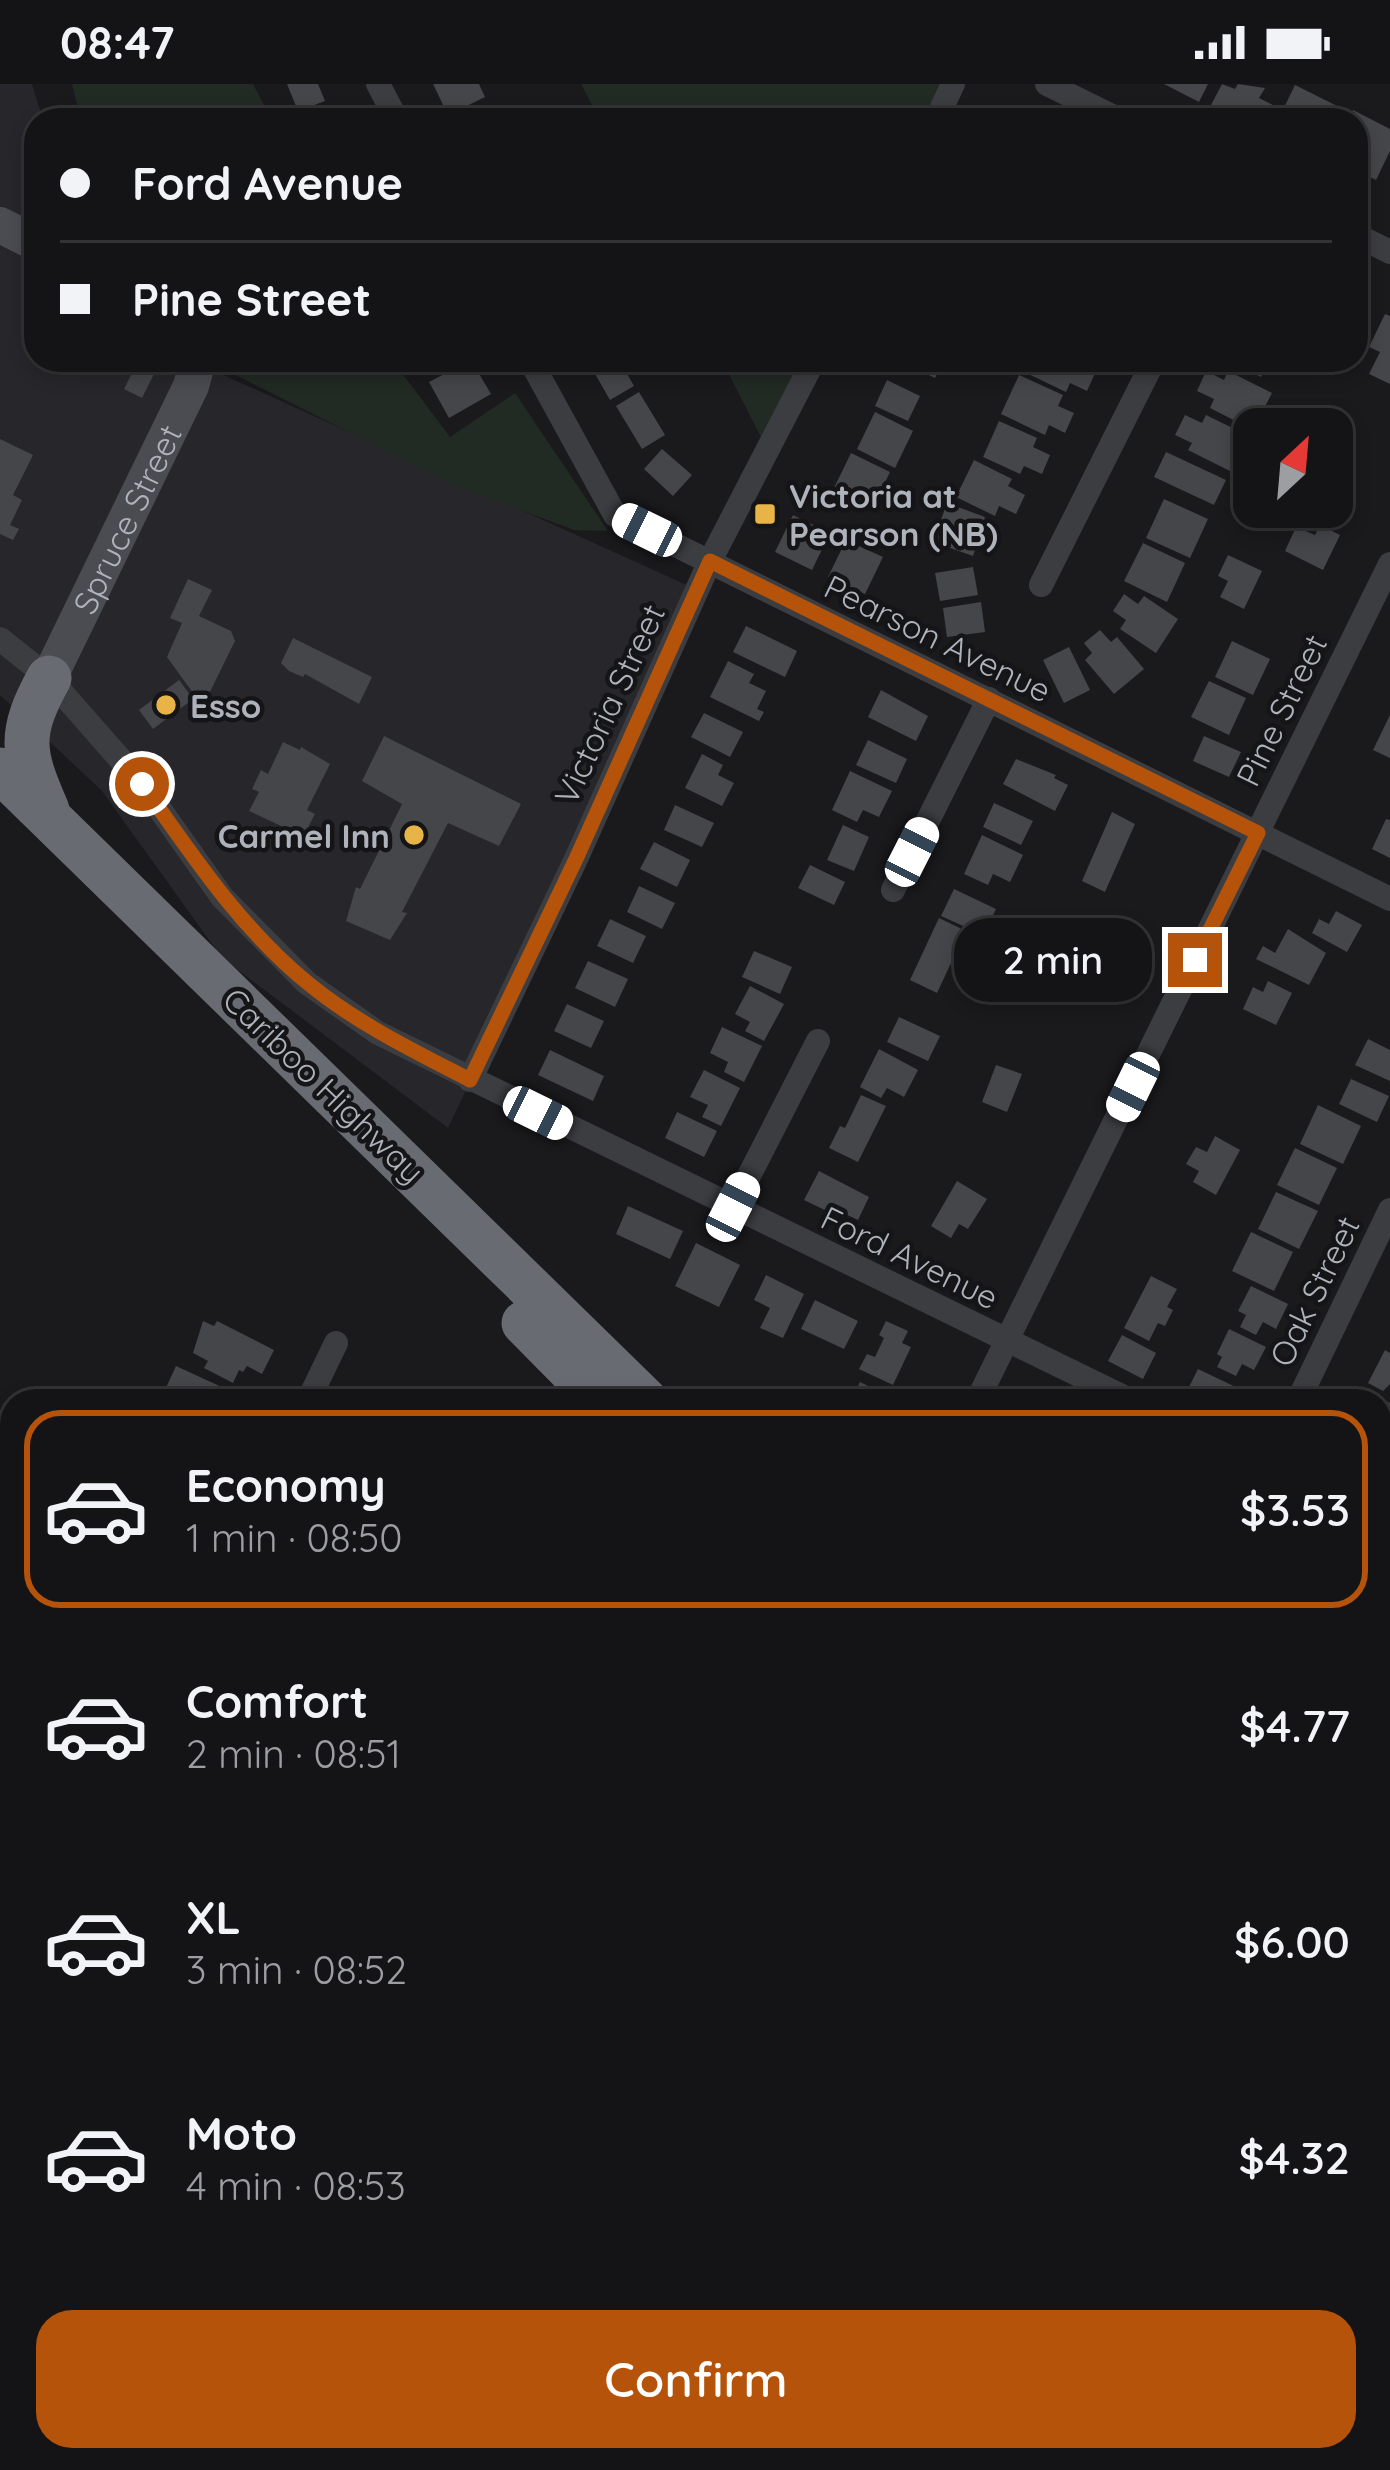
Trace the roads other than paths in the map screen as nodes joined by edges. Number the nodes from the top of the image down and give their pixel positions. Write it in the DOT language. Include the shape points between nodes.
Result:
graph roads {
  1 [pos="1047,84"];
  2 [pos="1096,108"];
  3 [pos="194,372"];
  4 [pos="537,372"];
  5 [pos="808,372"];
  6 [pos="1148,372"];
  7 [pos="710,561"];
  8 [pos="1390,564"];
  9 [pos="1041,585"];
  10 [pos="0,639"];
  11 [pos="988,699"];
  12 [pos="26,702"];
  13 [pos="0,770"];
  14 [pos="0,808"];
  15 [pos="50,818"];
  16 [pos="1258,833"];
  17 [pos="892,890"];
  18 [pos="1390,899"];
  19 [pos="818,1040"];
  20 [pos="470,1080"];
  21 [pos="733,1207"];
  22 [pos="1390,1210"];
  23 [pos="1008,1341"];
  24 [pos="336,1343"];
  25 [pos="314,1389"];
  26 [pos="589,1389"];
  27 [pos="634,1389"];
  28 [pos="983,1389"];
  29 [pos="1107,1389"];
  30 [pos="1304,1389"];
  1 -- 2 [label="street"];
  3 -- 12 [label="street, Spruce Street"];
  4 -- 7 [label="street, Pearson Avenue" via="615,514"];
  5 -- 7 [label="street, Victoria Street"];
  6 -- 9 [label="street"];
  7 -- 11 [label="street, Pearson Avenue"];
  7 -- 20 [label="street, Victoria Street"];
  8 -- 16 [label="street, Pine Street"];
  10 -- 12 [label="street, Ford Avenue"];
  11 -- 16 [label="street, Pearson Avenue"];
  11 -- 17 [label="street"];
  12 -- 15 [label="highway" via="28,765"];
  12 -- 20 [label="street, Ford Avenue" via="142,784 222,897 308,983 378,1033"];
  13 -- 15 [label="highway, Cariboo Highway"];
  14 -- 26 [label="highway, Cariboo Highway"];
  15 -- 27 [label="highway, Cariboo Highway"];
  16 -- 18 [label="street, Pearson Avenue"];
  16 -- 23 [label="street, Pine Street"];
  19 -- 21 [label="street"];
  20 -- 21 [label="street, Ford Avenue"];
  21 -- 23 [label="street, Ford Avenue"];
  22 -- 30 [label="street, Oak Street"];
  23 -- 28 [label="street, Pine Street"];
  23 -- 29 [label="street, Ford Avenue"];
  24 -- 25 [label="street"];
}
